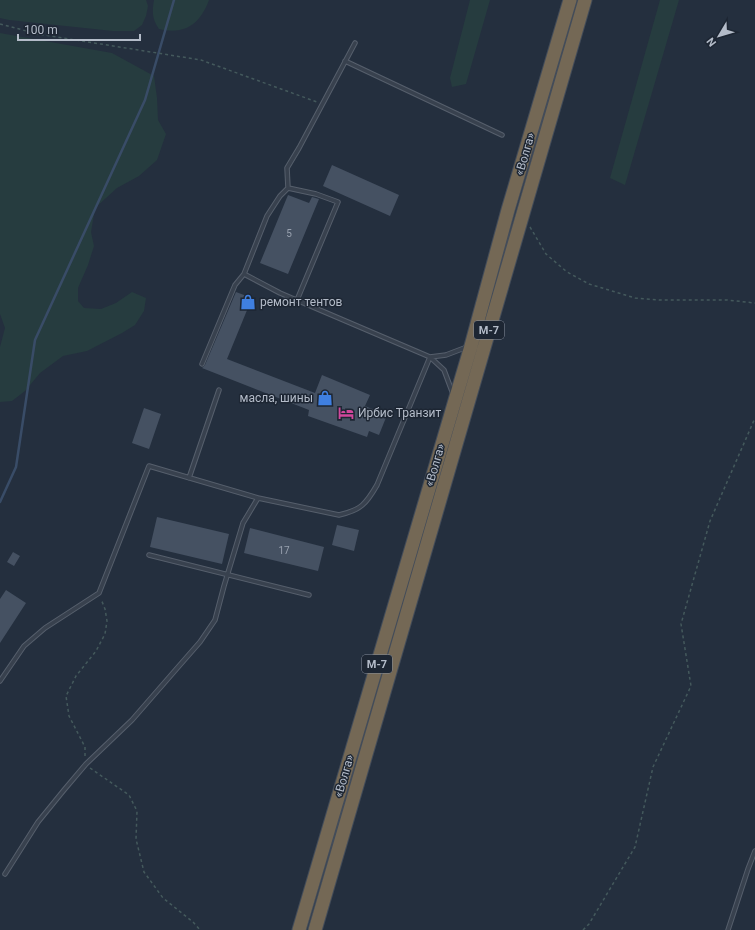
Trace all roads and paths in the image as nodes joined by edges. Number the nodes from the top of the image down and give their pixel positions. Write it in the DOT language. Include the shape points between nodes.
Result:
graph roads {
  1 [pos="570,0"];
  2 [pos="585,0"];
  3 [pos="0,24"];
  4 [pos="355,43"];
  5 [pos="345,60"];
  6 [pos="323,104"];
  7 [pos="502,135"];
  8 [pos="288,188"];
  9 [pos="523,215"];
  10 [pos="244,274"];
  11 [pos="297,300"];
  12 [pos="755,303"];
  13 [pos="470,346"];
  14 [pos="430,358"];
  15 [pos="202,364"];
  16 [pos="219,390"];
  17 [pos="454,399"];
  18 [pos="755,418"];
  19 [pos="189,478"];
  20 [pos="258,498"];
  21 [pos="149,555"];
  22 [pos="227,575"];
  23 [pos="99,593"];
  24 [pos="309,595"];
  25 [pos="0,681"];
  26 [pos="86,764"];
  27 [pos="755,851"];
  28 [pos="5,874"];
  29 [pos="200,930"];
  30 [pos="299,930"];
  31 [pos="315,930"];
  32 [pos="582,930"];
  33 [pos="728,930"];
  1 -- 13 [label="highway, «Волга» / М-7"];
  2 -- 9 [label="highway, «Волга» / М-7"];
  3 -- 6 [label="path" via="38,34 201,60"];
  4 -- 5 [label="lane"];
  5 -- 6 [label="lane"];
  5 -- 7 [label="lane"];
  6 -- 8 [label="lane" via="287,168"];
  8 -- 10 [label="lane" via="267,216"];
  8 -- 11 [label="lane" via="338,202"];
  9 -- 12 [label="path" via="546,254 567,272 589,284 635,298"];
  9 -- 31 [label="highway, «Волга» / М-7"];
  10 -- 11 [label="lane"];
  10 -- 15 [label="lane" via="235,285"];
  11 -- 14 [label="lane"];
  13 -- 14 [label="lane"];
  13 -- 17 [label="highway, «Волга» / М-7"];
  14 -- 17 [label="lane" via="444,370"];
  14 -- 20 [label="lane" via="377,485 360,508 339,515"];
  16 -- 19 [label="lane"];
  17 -- 30 [label="highway, «Волга» / М-7"];
  18 -- 32 [label="path" via="710,521 681,624 691,686 653,767 635,847 589,924"];
  19 -- 20 [label="lane"];
  19 -- 23 [label="lane" via="149,466"];
  20 -- 22 [label="lane" via="243,523"];
  21 -- 22 [label="lane"];
  22 -- 24 [label="lane"];
  22 -- 26 [label="lane" via="215,620 200,642 132,720"];
  23 -- 25 [label="lane" via="45,628 24,646"];
  23 -- 26 [label="path" via="107,621 105,634 96,651 76,676 66,696 69,716 85,747"];
  26 -- 28 [label="lane" via="38,822"];
  26 -- 29 [label="path" via="129,795 137,811 136,839 144,872 163,898"];
  27 -- 33 [label="lane"];
}
